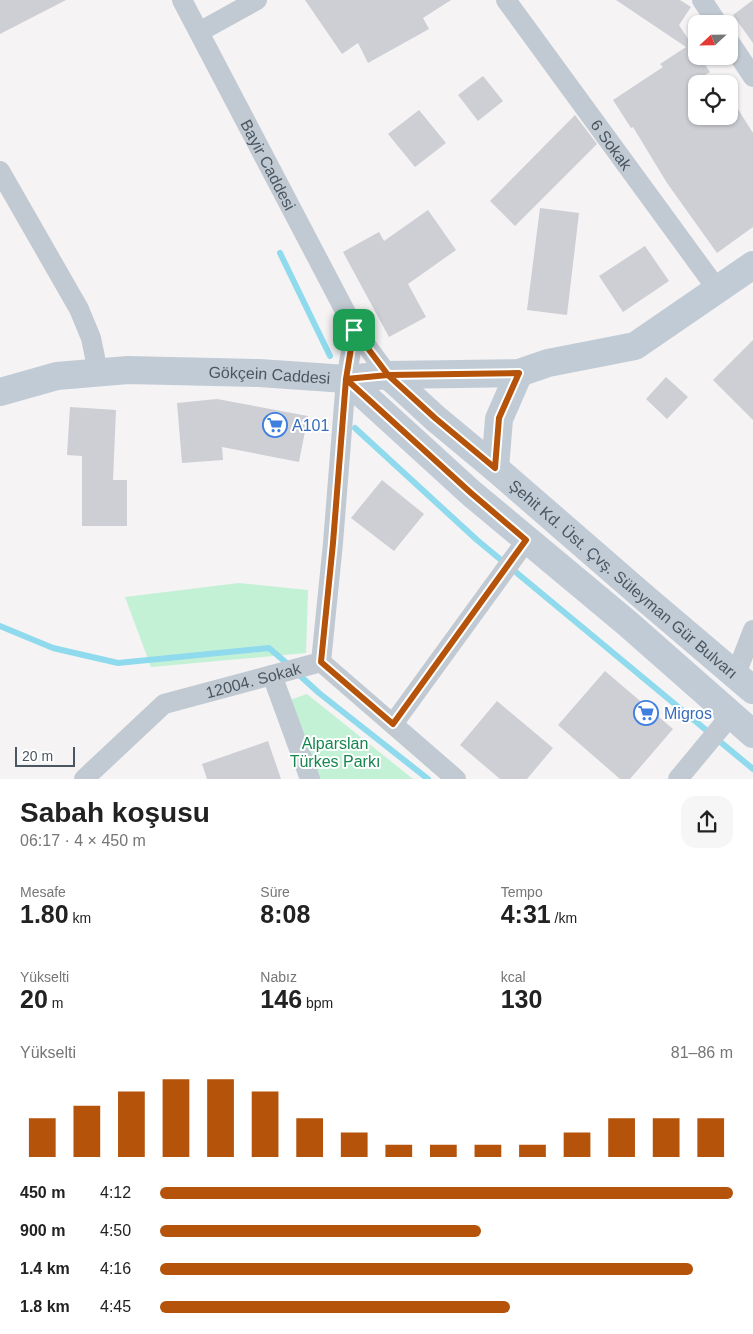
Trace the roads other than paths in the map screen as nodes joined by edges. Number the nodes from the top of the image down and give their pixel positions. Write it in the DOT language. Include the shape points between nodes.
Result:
graph roads {
  1 [pos="182,0"];
  2 [pos="257,0"];
  3 [pos="506,0"];
  4 [pos="702,0"];
  5 [pos="712,15"];
  6 [pos="199,32"];
  7 [pos="738,54"];
  8 [pos="753,77"];
  9 [pos="0,171"];
  10 [pos="753,265"];
  11 [pos="717,289"];
  12 [pos="354,330"];
  13 [pos="98,372"];
  14 [pos="519,373"];
  15 [pos="388,375"];
  16 [pos="346,379"];
  17 [pos="0,392"];
  18 [pos="495,468"];
  19 [pos="521,548"];
  20 [pos="753,630"];
  21 [pos="321,662"];
  22 [pos="282,672"];
  23 [pos="744,682"];
  24 [pos="727,720"];
  25 [pos="393,724"];
  26 [pos="753,734"];
  27 [pos="84,779"];
  28 [pos="310,779"];
  29 [pos="456,779"];
  30 [pos="678,779"];
  1 -- 6 [label="street, Bayir Caddesi"];
  2 -- 6 [label="street"];
  3 -- 11 [label="street, 6 Sokak"];
  4 -- 5 [label="street"];
  6 -- 12 [label="street, Bayir Caddesi"];
  7 -- 8 [label="street"];
  9 -- 13 [label="street" via="78,308 91,338"];
  10 -- 11 [label="main road, Gökçein Caddesi"];
  11 -- 14 [label="main road, Gökçein Caddesi" via="635,346 548,362"];
  12 -- 15 [label="street, Bayir Caddesi"];
  12 -- 16 [label="street, 12004. Sokak"];
  13 -- 16 [label="main road, Gökçein Caddesi" via="128,370"];
  13 -- 17 [label="main road, Gökçein Caddesi" via="57,376"];
  14 -- 15 [label="main road, Gökçein Caddesi"];
  14 -- 18 [label="main road, Şehit Kd. Üst. Çvş. Süleyman Gür Bulvarı" via="499,418"];
  15 -- 16 [label="main road, Gökçein Caddesi"];
  15 -- 18 [label="main road, Şehit Kd. Üst. Çvş. Süleyman Gür Bulvarı"];
  16 -- 19 [label="main road, Şehit Kd. Üst. Çvş. Süleyman Gür Bulvarı" via="471,493"];
  16 -- 21 [label="street, 12004. Sokak"];
  18 -- 23 [label="main road, Şehit Kd. Üst. Çvş. Süleyman Gür Bulvarı"];
  19 -- 24 [label="main road, Şehit Kd. Üst. Çvş. Süleyman Gür Bulvarı" via="627,623"];
  19 -- 25 [label="street"];
  20 -- 23 [label="street"];
  21 -- 22 [label="street, 12004. Sokak"];
  21 -- 25 [label="street"];
  22 -- 27 [label="street, 12004. Sokak" via="164,704"];
  22 -- 28 [label="street"];
  24 -- 26 [label="main road, Şehit Kd. Üst. Çvş. Süleyman Gür Bulvarı"];
  24 -- 30 [label="street"];
  25 -- 29 [label="street"];
}
